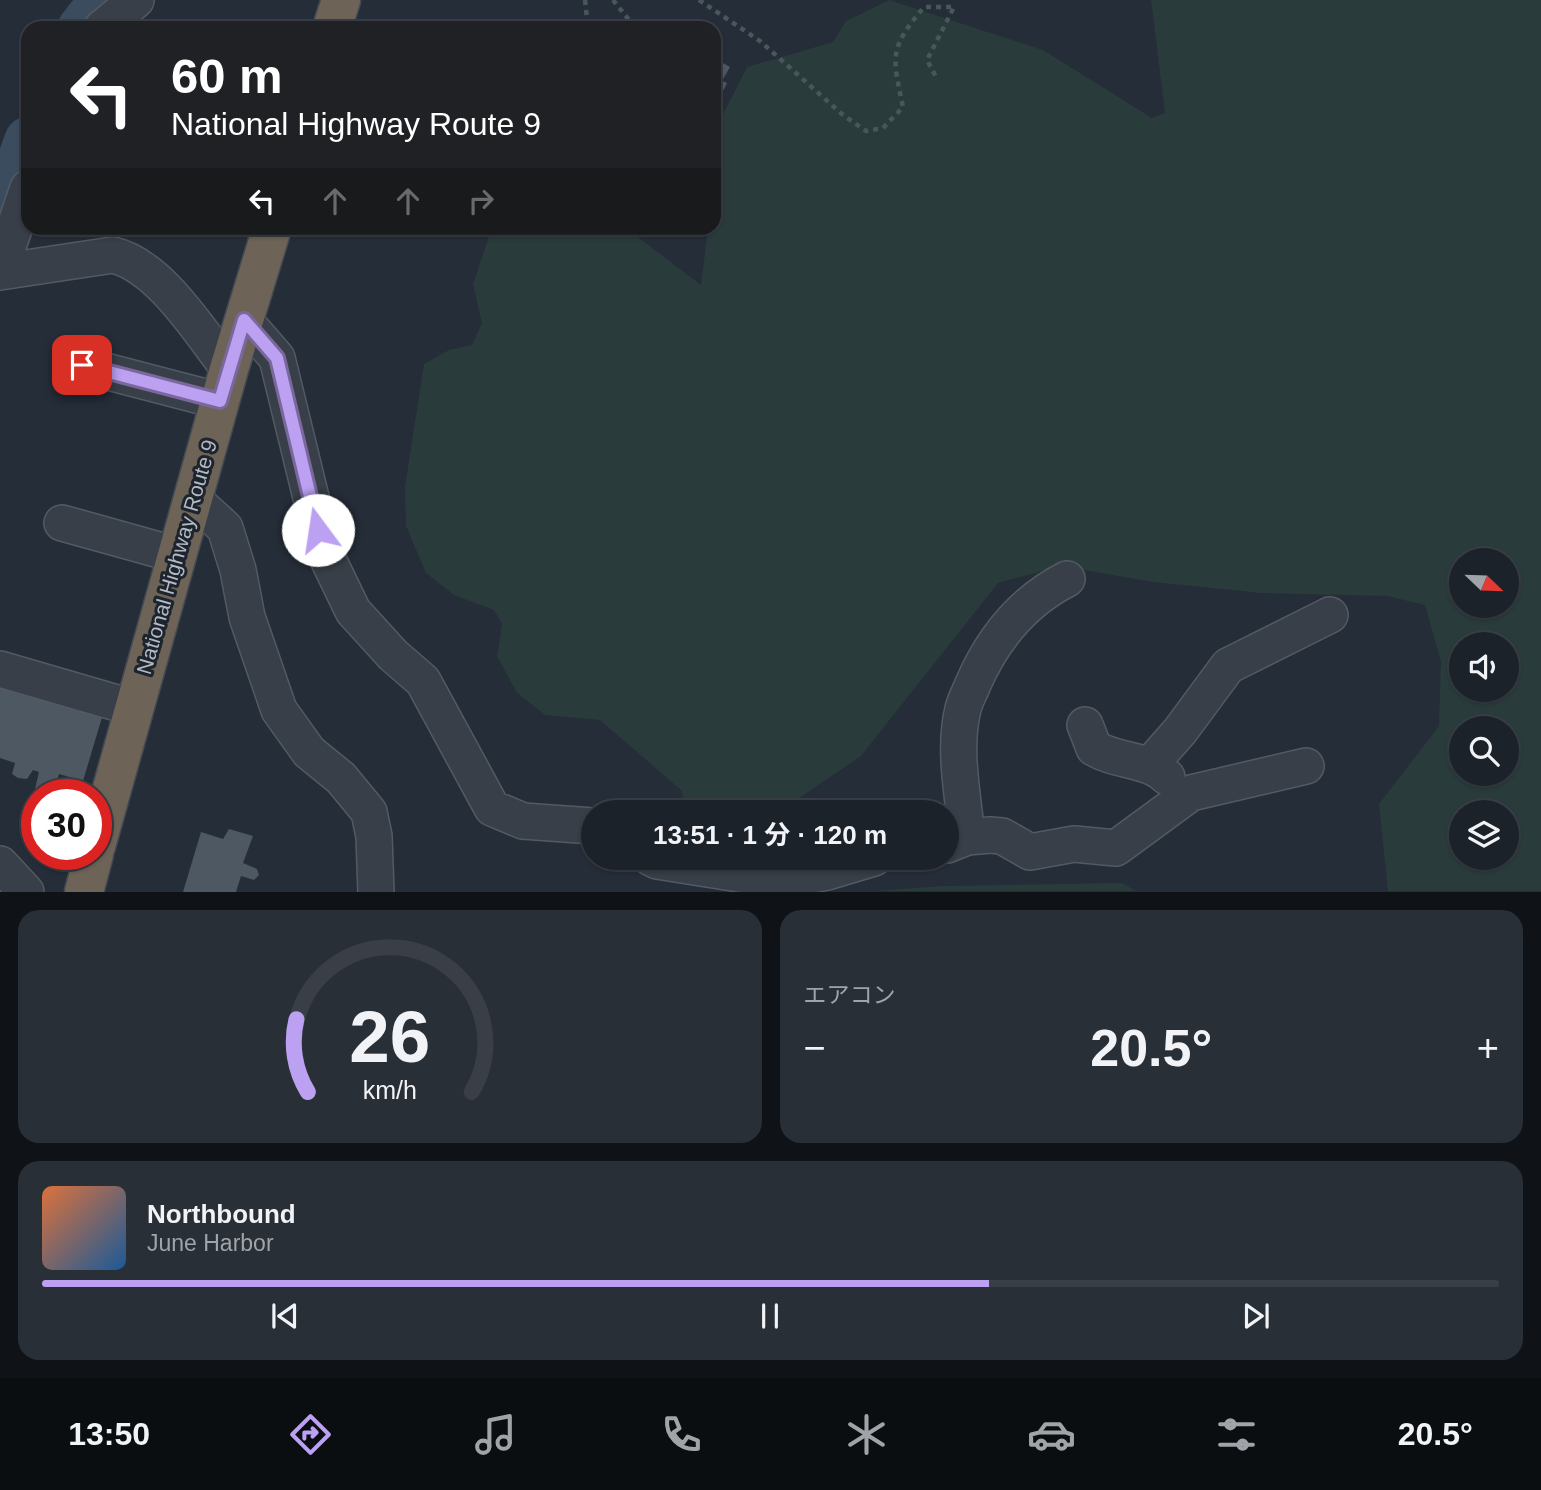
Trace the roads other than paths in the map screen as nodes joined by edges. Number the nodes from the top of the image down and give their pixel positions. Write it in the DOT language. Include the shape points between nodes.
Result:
graph roads {
  1 [pos="136,0"];
  2 [pos="341,0"];
  3 [pos="110,21"];
  4 [pos="334,21"];
  5 [pos="21,209"];
  6 [pos="270,235"];
  7 [pos="0,271"];
  8 [pos="244,320"];
  9 [pos="82,365"];
  10 [pos="225,385"];
  11 [pos="192,499"];
  12 [pos="62,523"];
  13 [pos="177,555"];
  14 [pos="1067,579"];
  15 [pos="1330,615"];
  16 [pos="0,669"];
  17 [pos="134,708"];
  18 [pos="1085,725"];
  19 [pos="1150,765"];
  20 [pos="1307,766"];
  21 [pos="112,788"];
  22 [pos="959,800"];
  23 [pos="1179,800"];
  24 [pos="581,825"];
  25 [pos="959,841"];
  26 [pos="0,864"];
  27 [pos="90,870"];
  28 [pos="714,870"];
  29 [pos="834,870"];
  30 [pos="26,891"];
  31 [pos="84,891"];
  32 [pos="376,891"];
  1 -- 3 [label="street"];
  2 -- 4 [label="highway"];
  5 -- 7 [label="street"];
  6 -- 8 [label="highway, National Highway Route 9"];
  7 -- 10 [label="street" via="113,255 127,258 158,283"];
  8 -- 10 [label="highway, National Highway Route 9"];
  8 -- 24 [label="street" via="277,358 324,551 353,611 423,681 492,808 523,821"];
  9 -- 10 [label="street"];
  10 -- 11 [label="highway, National Highway Route 9"];
  11 -- 13 [label="highway, National Highway Route 9"];
  11 -- 32 [label="street" via="225,528 247,617 279,710 309,752 341,778 369,812"];
  12 -- 13 [label="street"];
  13 -- 17 [label="highway, National Highway Route 9"];
  14 -- 22 [label="street" via="1021,609 984,659 963,708"];
  15 -- 19 [label="street" via="1228,666"];
  16 -- 17 [label="street"];
  17 -- 21 [label="highway, National Highway Route 9"];
  18 -- 19 [label="street" via="1094,748"];
  19 -- 23 [label="street" via="1167,776"];
  20 -- 23 [label="street" via="1191,793"];
  23 -- 25 [label="street" via="1116,848 1074,844 1030,852 1002,836"];
  26 -- 30 [label="street"];
  27 -- 31 [label="highway"];
  28 -- 29 [label="street" via="783,881"];
}
